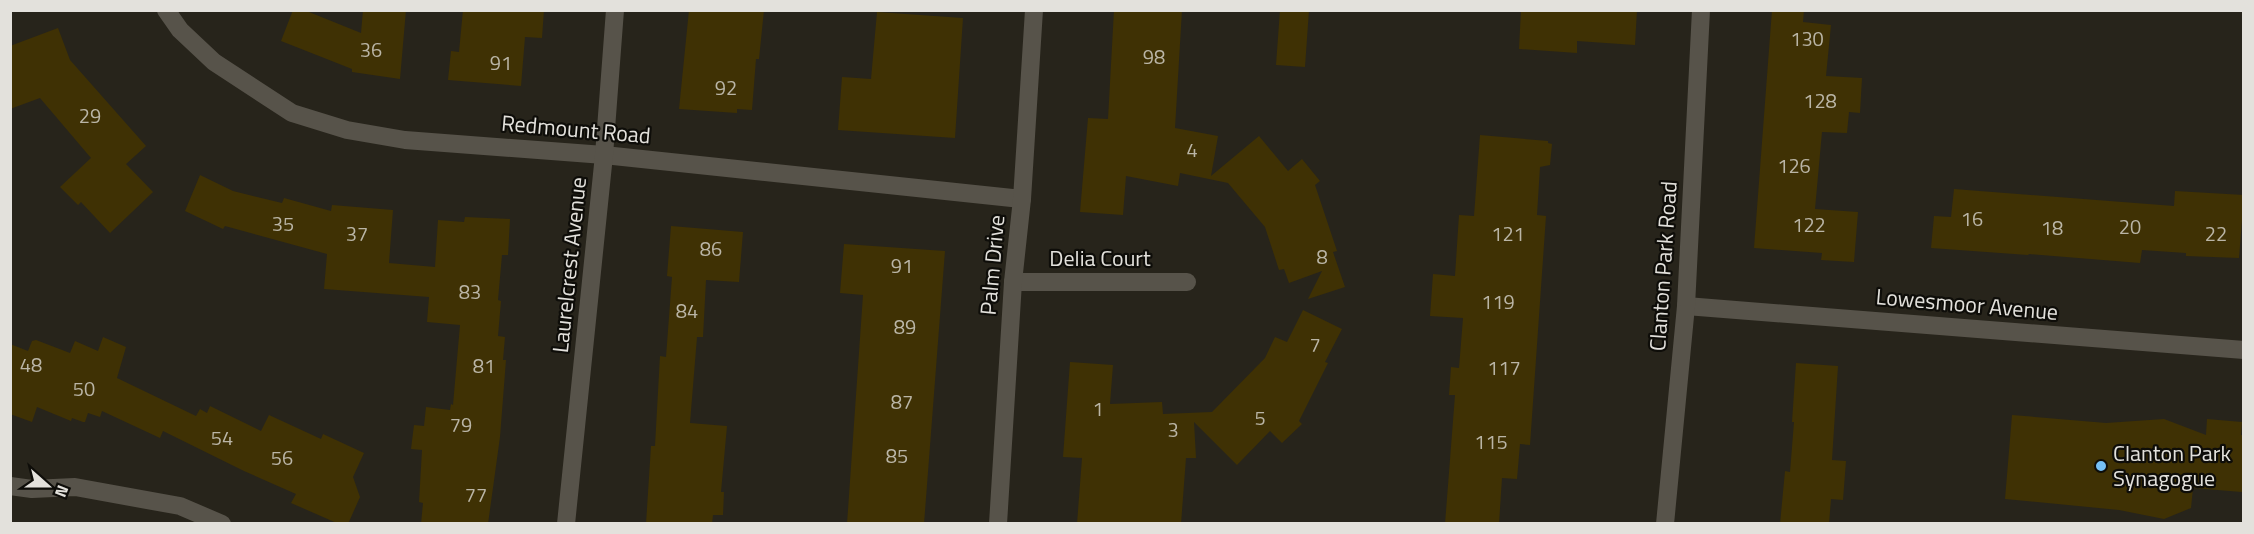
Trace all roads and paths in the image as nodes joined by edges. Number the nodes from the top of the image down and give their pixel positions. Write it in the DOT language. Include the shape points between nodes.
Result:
graph roads {
  1 [pos="166,10"];
  2 [pos="615,10"];
  3 [pos="1034,10"];
  4 [pos="1701,10"];
  5 [pos="604,154"];
  6 [pos="1022,199"];
  7 [pos="1013,282"];
  8 [pos="1187,282"];
  9 [pos="1686,306"];
  10 [pos="2244,350"];
  11 [pos="10,486"];
  12 [pos="222,524"];
  13 [pos="566,524"];
  14 [pos="998,524"];
  15 [pos="1665,524"];
  1 -- 5 [label="street, Redmount Road" via="180,30 214,62 292,113 347,130 405,140"];
  2 -- 5 [label="street, Laurelcrest Avenue"];
  3 -- 6 [label="street, Palm Drive"];
  4 -- 9 [label="street, Clanton Park Road"];
  5 -- 6 [label="street, Redmount Road"];
  5 -- 13 [label="street, Laurelcrest Avenue"];
  6 -- 7 [label="street, Palm Drive"];
  7 -- 8 [label="street, Delia Court"];
  7 -- 14 [label="street, Palm Drive"];
  9 -- 10 [label="street, Lowesmoor Avenue"];
  9 -- 15 [label="street, Clanton Park Road"];
  11 -- 12 [label="street" via="75,487 180,506"];
}
